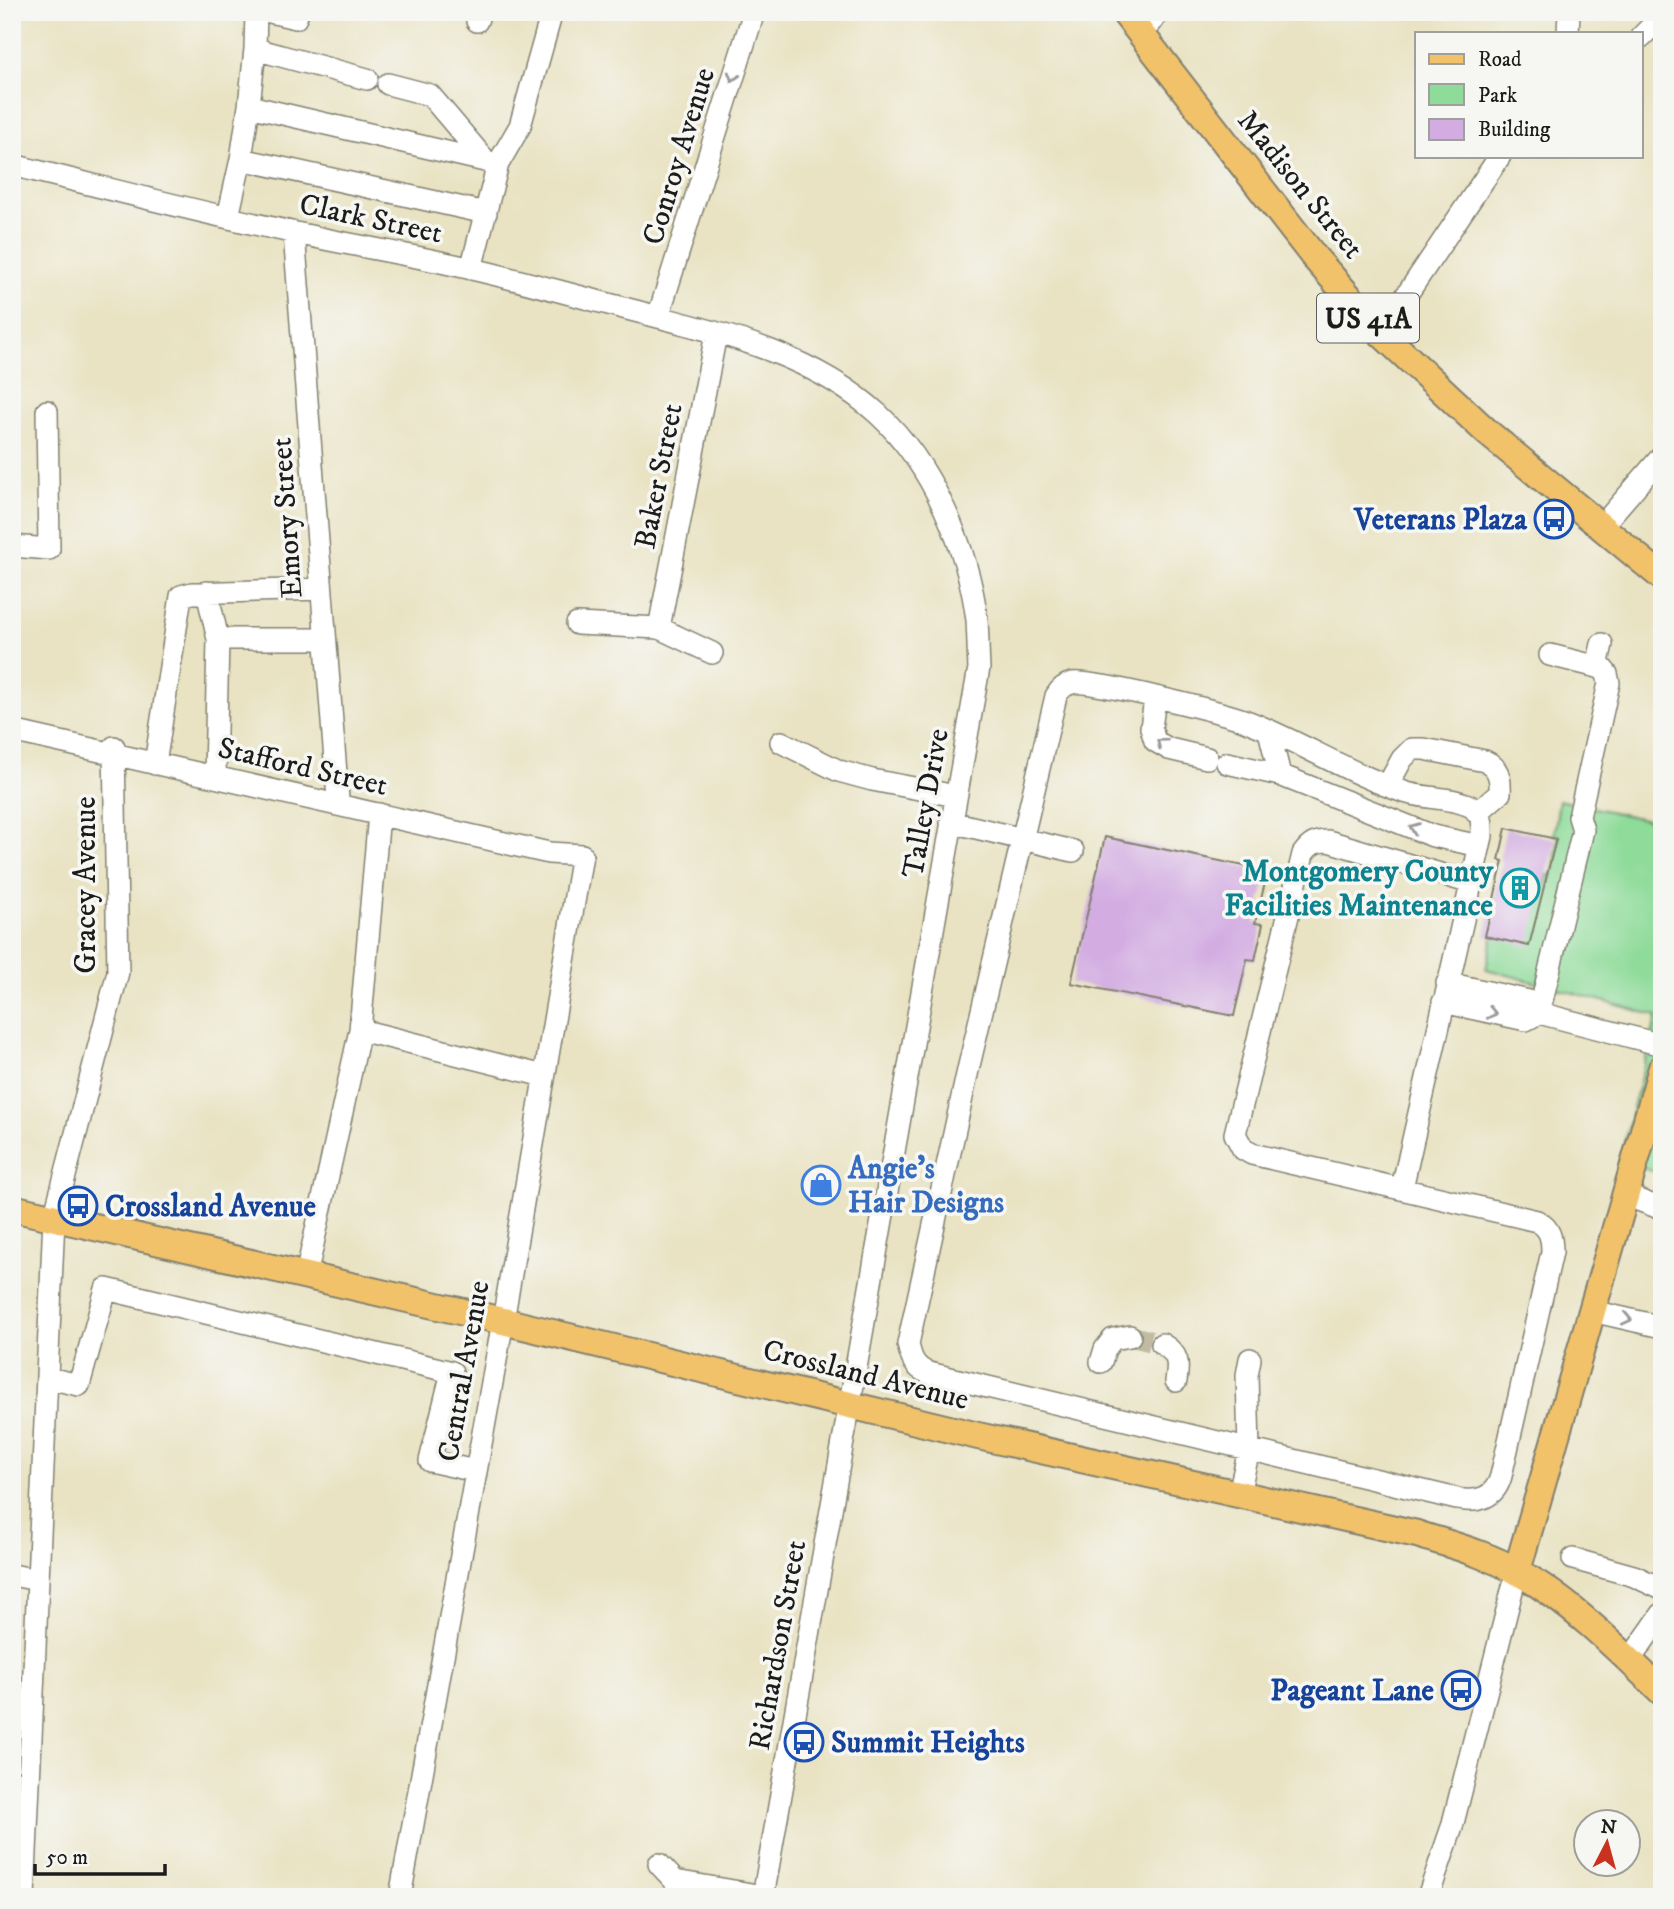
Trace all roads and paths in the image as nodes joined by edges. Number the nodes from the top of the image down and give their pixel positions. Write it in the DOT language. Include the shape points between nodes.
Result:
graph roads {
  1 [pos="256,12"];
  2 [pos="270,12"];
  3 [pos="298,12"];
  4 [pos="552,12"];
  5 [pos="754,12"];
  6 [pos="1124,12"];
  7 [pos="1159,12"];
  8 [pos="1569,12"];
  9 [pos="1662,16"];
  10 [pos="1568,32"];
  11 [pos="1142,36"];
  12 [pos="1642,36"];
  13 [pos="255,50"];
  14 [pos="249,106"];
  15 [pos="1499,158"];
  16 [pos="241,159"];
  17 [pos="492,162"];
  18 [pos="12,165"];
  19 [pos="486,212"];
  20 [pos="228,217"];
  21 [pos="294,233"];
  22 [pos="471,269"];
  23 [pos="658,317"];
  24 [pos="1381,332"];
  25 [pos="716,334"];
  26 [pos="47,411"];
  27 [pos="1662,456"];
  28 [pos="1600,528"];
  29 [pos="12,546"];
  30 [pos="1662,577"];
  31 [pos="321,589"];
  32 [pos="207,592"];
  33 [pos="577,624"];
  34 [pos="659,628"];
  35 [pos="218,639"];
  36 [pos="325,639"];
  37 [pos="1602,644"];
  38 [pos="712,653"];
  39 [pos="1550,655"];
  40 [pos="1597,667"];
  41 [pos="1155,699"];
  42 [pos="12,731"];
  43 [pos="1269,731"];
  44 [pos="780,742"];
  45 [pos="114,751"];
  46 [pos="155,764"];
  47 [pos="1280,775"];
  48 [pos="215,777"];
  49 [pos="1388,785"];
  50 [pos="956,796"];
  51 [pos="338,799"];
  52 [pos="1477,813"];
  53 [pos="379,814"];
  54 [pos="951,822"];
  55 [pos="1022,839"];
  56 [pos="1480,846"];
  57 [pos="1073,850"];
  58 [pos="582,855"];
  59 [pos="1471,883"];
  60 [pos="1445,993"];
  61 [pos="1539,1013"];
  62 [pos="360,1030"];
  63 [pos="1662,1045"];
  64 [pos="1662,1068"];
  65 [pos="544,1076"];
  66 [pos="1402,1188"];
  67 [pos="1626,1195"];
  68 [pos="12,1208"];
  69 [pos="1662,1209"];
  70 [pos="54,1218"];
  71 [pos="306,1276"];
  72 [pos="1592,1311"];
  73 [pos="503,1321"];
  74 [pos="1662,1327"];
  75 [pos="1130,1336"];
  76 [pos="1162,1344"];
  77 [pos="1250,1359"];
  78 [pos="1101,1362"];
  79 [pos="48,1378"];
  80 [pos="1175,1381"];
  81 [pos="848,1404"];
  82 [pos="1249,1450"];
  83 [pos="475,1471"];
  84 [pos="1240,1493"];
  85 [pos="1573,1559"];
  86 [pos="1517,1571"];
  87 [pos="12,1575"];
  88 [pos="38,1580"];
  89 [pos="1662,1589"];
  90 [pos="1662,1614"];
  91 [pos="1629,1661"];
  92 [pos="1662,1692"];
  93 [pos="659,1864"];
  94 [pos="763,1896"];
  95 [pos="24,1897"];
  96 [pos="400,1897"];
  97 [pos="1428,1897"];
  1 -- 13 [label="street"];
  2 -- 3 [label="street" via="296,18"];
  4 -- 17 [label="street" via="520,127"];
  5 -- 23 [label="street, Conroy Avenue, one-way"];
  6 -- 11 [label="main road, Madison Street / US 41A"];
  7 -- 11 [label="street"];
  8 -- 10 [label="street"];
  9 -- 12 [label="street"];
  11 -- 24 [label="main road, Madison Street / US 41A" via="1315,258"];
  13 -- 14 [label="street"];
  13 -- 17 [label="street" via="430,95"];
  14 -- 16 [label="street"];
  14 -- 17 [label="street"];
  15 -- 24 [label="street"];
  16 -- 19 [label="street"];
  16 -- 20 [label="street"];
  17 -- 19 [label="street"];
  18 -- 20 [label="street, Clark Street"];
  19 -- 22 [label="street"];
  20 -- 21 [label="street, Clark Street"];
  21 -- 22 [label="street, Clark Street"];
  21 -- 31 [label="street, Emory Street"];
  22 -- 23 [label="street, Clark Street"];
  23 -- 25 [label="street, Clark Street"];
  24 -- 28 [label="main road, Madison Street / US 41A" via="1488,433"];
  25 -- 34 [label="street, Baker Street"];
  25 -- 50 [label="street, Talley Drive" via="786,357 856,397 899,436 935,490 957,540 976,619 979,668"];
  26 -- 29 [label="street" via="49,549"];
  27 -- 28 [label="street"];
  28 -- 30 [label="main road, Madison Street / US 41A"];
  31 -- 32 [label="street"];
  31 -- 36 [label="street, Emory Street"];
  32 -- 35 [label="street"];
  32 -- 46 [label="street" via="181,596"];
  33 -- 34 [label="street"];
  34 -- 38 [label="street"];
  35 -- 36 [label="street"];
  35 -- 48 [label="street"];
  36 -- 51 [label="street, Emory Street"];
  37 -- 40 [label="street"];
  39 -- 40 [label="street"];
  40 -- 61 [label="street" via="1609,682 1579,817 1583,830"];
  41 -- 43 [label="street" via="1225,715"];
  47 -- 41 [label="street, one-way" via="1169,749 1155,741 1151,728"];
  41 -- 55 [label="street" via="1082,682 1060,688"];
  42 -- 45 [label="street, Stafford Street"];
  43 -- 47 [label="street"];
  43 -- 49 [label="street"];
  44 -- 50 [label="street" via="839,771"];
  45 -- 46 [label="street, Stafford Street"];
  45 -- 70 [label="street, Gracey Avenue" via="118,972"];
  46 -- 48 [label="street, Stafford Street"];
  56 -- 47 [label="street, one-way" via="1433,836"];
  48 -- 53 [label="street, Stafford Street"];
  49 -- 52 [label="street" via="1421,797 1461,803"];
  49 -- 52 [label="street" via="1412,749 1485,761 1498,772 1500,793"];
  50 -- 54 [label="street, Talley Drive"];
  52 -- 56 [label="street" via="1482,820"];
  53 -- 58 [label="street, Stafford Street" via="549,853"];
  53 -- 62 [label="street"];
  54 -- 55 [label="street"];
  54 -- 81 [label="street, Talley Drive"];
  55 -- 57 [label="street"];
  55 -- 82 [label="street" via="910,1331 910,1355 919,1369 929,1373"];
  56 -- 59 [label="street"];
  58 -- 65 [label="street, Central Avenue"];
  59 -- 60 [label="street"];
  59 -- 66 [label="street" via="1328,841 1308,846 1236,1126 1238,1141 1252,1154"];
  60 -- 61 [label="street" via="1529,1001"];
  60 -- 66 [label="street"];
  61 -- 63 [label="street"];
  62 -- 65 [label="street"];
  62 -- 71 [label="street"];
  64 -- 67 [label="main road"];
  65 -- 73 [label="street, Central Avenue"];
  66 -- 82 [label="street" via="1537,1221 1545,1225 1552,1240 1498,1485 1488,1496 1466,1501"];
  67 -- 69 [label="street"];
  67 -- 72 [label="main road"];
  68 -- 70 [label="main road, Crossland Avenue"];
  70 -- 71 [label="main road, Crossland Avenue"];
  70 -- 79 [label="street, Gracey Avenue"];
  71 -- 73 [label="main road, Crossland Avenue"];
  72 -- 74 [label="street, one-way"];
  72 -- 86 [label="main road"];
  73 -- 81 [label="main road, Crossland Avenue"];
  73 -- 83 [label="street, Central Avenue"];
  75 -- 78 [label="street" via="1113,1339"];
  76 -- 80 [label="street" via="1175,1353 1179,1363"];
  77 -- 82 [label="street"];
  79 -- 83 [label="street" via="79,1385 106,1289 452,1372 430,1461"];
  79 -- 88 [label="street, Gracey Avenue"];
  81 -- 84 [label="main road, Crossland Avenue"];
  81 -- 94 [label="street, Richardson Street"];
  82 -- 84 [label="street"];
  83 -- 96 [label="street, Central Avenue"];
  84 -- 86 [label="main road, Crossland Avenue" via="1418,1534"];
  85 -- 89 [label="street"];
  86 -- 91 [label="main road, Crossland Avenue" via="1584,1620"];
  86 -- 97 [label="street" via="1452,1827"];
  87 -- 88 [label="street"];
  88 -- 95 [label="street, Gracey Avenue"];
  90 -- 91 [label="street"];
  91 -- 92 [label="main road, Crossland Avenue"];
  93 -- 94 [label="street" via="675,1881"];
}
